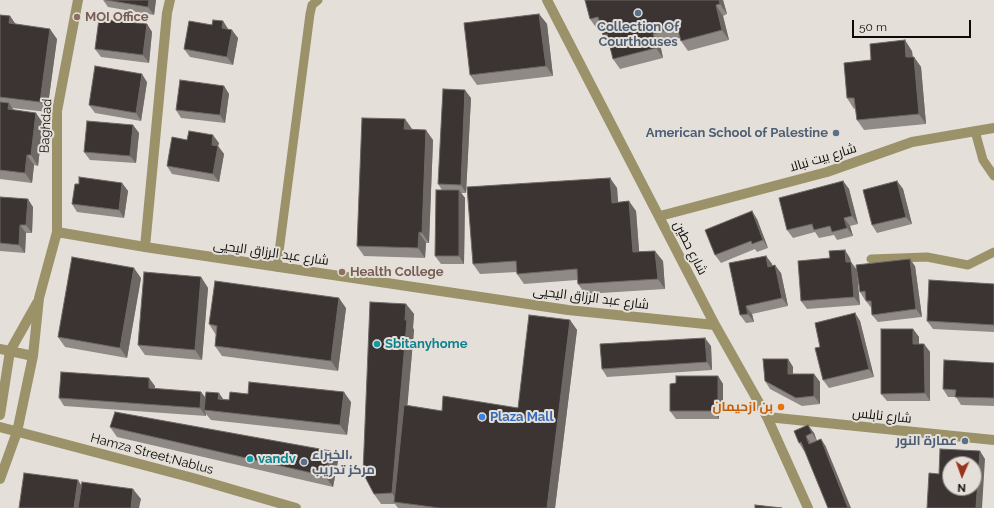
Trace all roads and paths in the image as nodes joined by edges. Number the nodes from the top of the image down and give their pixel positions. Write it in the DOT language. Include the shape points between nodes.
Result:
graph roads {
  1 [pos="78,0"];
  2 [pos="170,0"];
  3 [pos="318,0"];
  4 [pos="547,0"];
  5 [pos="994,128"];
  6 [pos="975,132"];
  7 [pos="994,176"];
  8 [pos="660,216"];
  9 [pos="57,232"];
  10 [pos="145,247"];
  11 [pos="994,252"];
  12 [pos="871,259"];
  13 [pos="276,266"];
  14 [pos="39,298"];
  15 [pos="715,326"];
  16 [pos="0,349"];
  17 [pos="10,351"];
  18 [pos="33,356"];
  19 [pos="0,415"];
  20 [pos="767,417"];
  21 [pos="0,427"];
  22 [pos="17,432"];
  23 [pos="994,440"];
  24 [pos="0,479"];
  25 [pos="296,508"];
  26 [pos="808,508"];
  1 -- 9 [label="street, Baghdad" via="57,111"];
  2 -- 10 [label="street"];
  3 -- 13 [label="lane" via="312,6 310,14"];
  4 -- 8 [label="street, شارع حطين"];
  5 -- 6 [label="street, شارع بيت نبالا"];
  6 -- 7 [label="lane" via="983,160"];
  6 -- 8 [label="street, شارع بيت نبالا" via="912,142 827,172"];
  8 -- 15 [label="street, شارع حطين"];
  9 -- 10 [label="street, شارع عبد الرزاق اليحيى"];
  9 -- 14 [label="street"];
  10 -- 13 [label="street, شارع عبد الرزاق اليحيى"];
  11 -- 12 [label="lane" via="968,265 927,257"];
  13 -- 15 [label="street, شارع عبد الرزاق اليحيى" via="568,310"];
  14 -- 17 [label="street"];
  14 -- 18 [label="street"];
  15 -- 20 [label="street, شارع حطين"];
  16 -- 17 [label="street"];
  17 -- 18 [label="street"];
  17 -- 19 [label="street"];
  18 -- 22 [label="street"];
  20 -- 23 [label="street, شارع نابلس"];
  20 -- 26 [label="street, شارع حطين"];
  21 -- 22 [label="street, Hamza Street;Nablus"];
  22 -- 24 [label="street"];
  22 -- 25 [label="street, Hamza Street;Nablus"];
}
